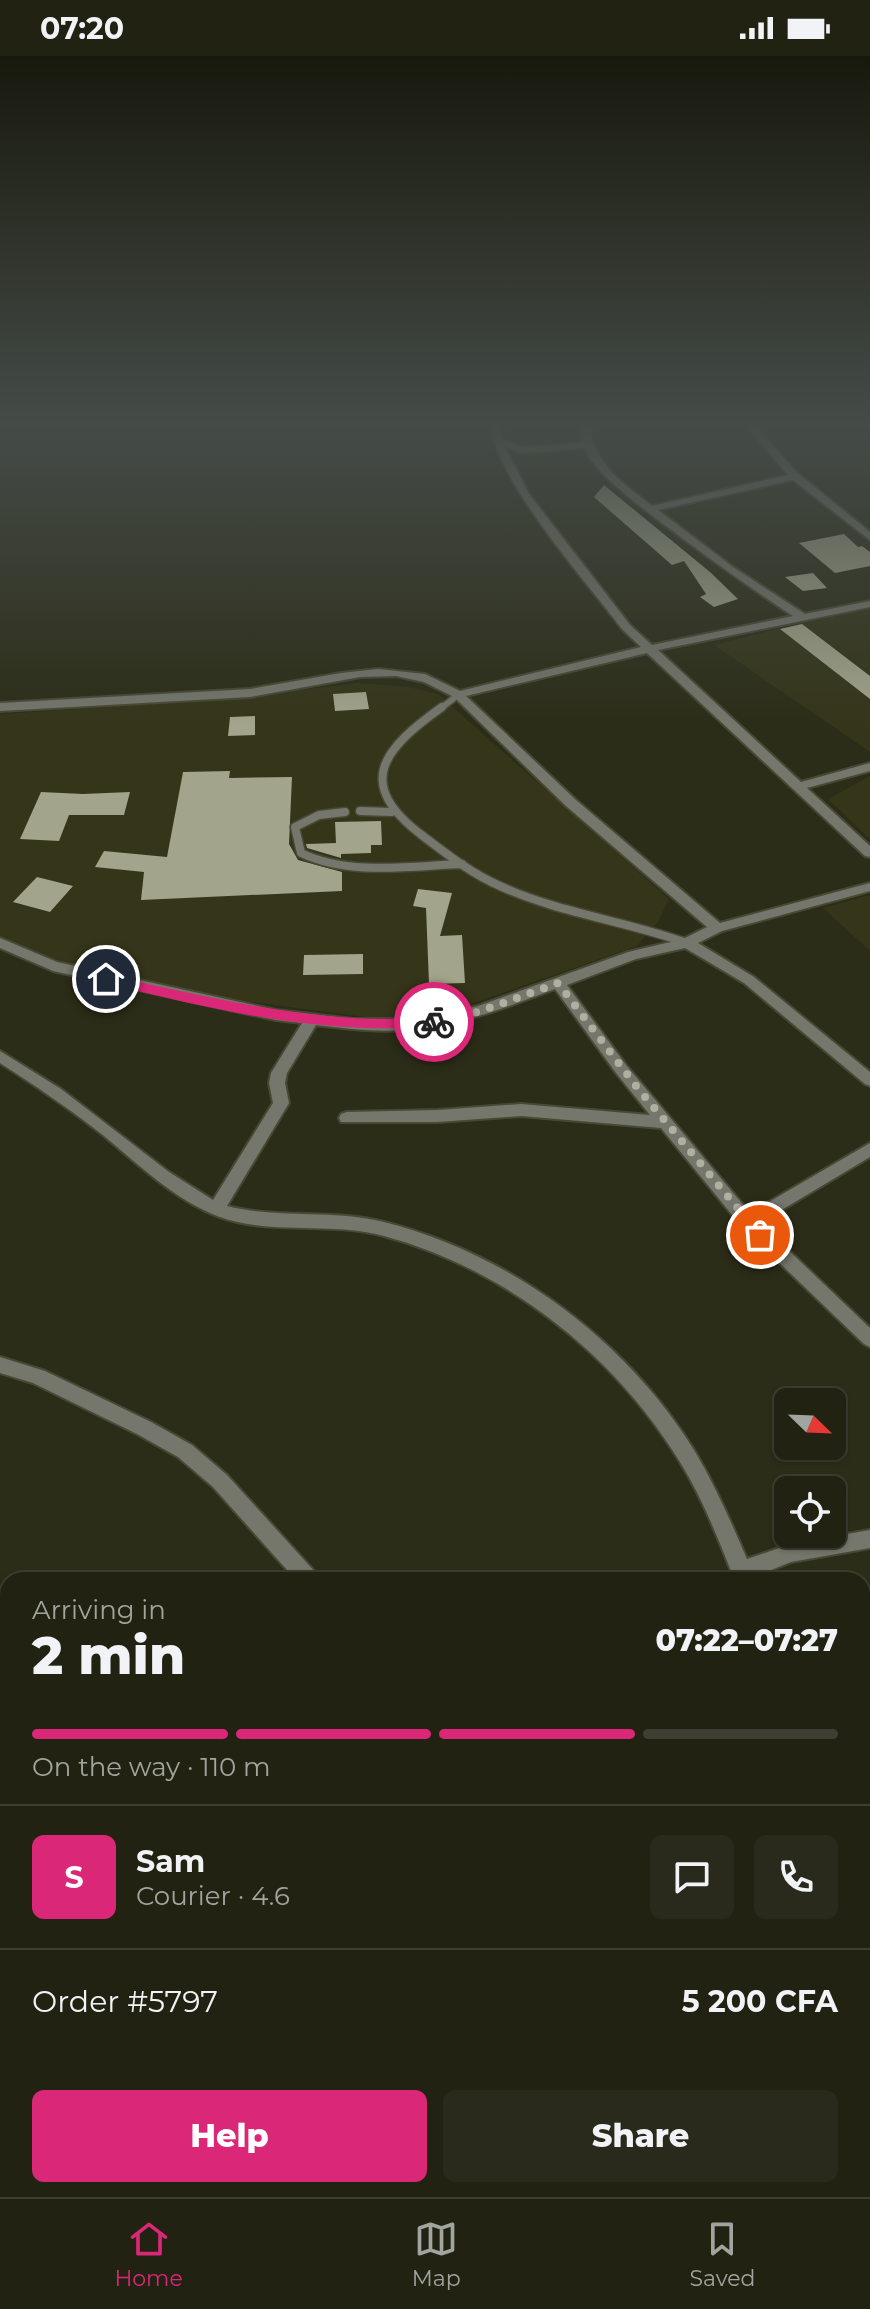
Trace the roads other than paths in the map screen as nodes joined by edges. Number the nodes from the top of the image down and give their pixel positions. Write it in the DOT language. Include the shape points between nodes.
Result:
graph roads {
  1 [pos="549,526"];
  2 [pos="672,526"];
  3 [pos="870,604"];
  4 [pos="802,617"];
  5 [pos="648,649"];
  6 [pos="458,695"];
  7 [pos="0,707"];
  8 [pos="870,767"];
  9 [pos="797,787"];
  10 [pos="360,811"];
  11 [pos="345,812"];
  12 [pos="391,812"];
  13 [pos="870,853"];
  14 [pos="462,864"];
  15 [pos="870,887"];
  16 [pos="717,928"];
  17 [pos="0,943"];
  18 [pos="687,943"];
  19 [pos="558,983"];
  20 [pos="312,1019"];
  21 [pos="0,1056"];
  22 [pos="870,1080"];
  23 [pos="347,1118"];
  24 [pos="664,1122"];
  25 [pos="870,1149"];
  26 [pos="217,1208"];
  27 [pos="748,1222"];
  28 [pos="870,1339"];
  29 [pos="0,1365"];
  30 [pos="870,1539"];
  31 [pos="302,1572"];
  32 [pos="738,1572"];
  33 [pos="748,1572"];
  1 -- 5 [label="street"];
  2 -- 4 [label="street"];
  3 -- 4 [label="street"];
  4 -- 5 [label="street"];
  5 -- 6 [label="street"];
  5 -- 9 [label="street"];
  6 -- 7 [label="street" via="424,677 393,673 251,693"];
  6 -- 12 [label="lane" via="409,734 387,762 383,786"];
  6 -- 16 [label="street" via="571,803"];
  8 -- 9 [label="street"];
  9 -- 13 [label="street"];
  10 -- 12 [label="lane"];
  11 -- 14 [label="lane" via="322,814 295,827 301,853 312,861 351,865"];
  12 -- 14 [label="lane"];
  14 -- 18 [label="lane" via="515,893"];
  15 -- 16 [label="street"];
  16 -- 18 [label="street"];
  17 -- 20 [label="street" via="53,966 106,979"];
  18 -- 19 [label="street" via="633,955"];
  18 -- 22 [label="street" via="749,980"];
  19 -- 20 [label="street" via="481,1011 416,1024"];
  19 -- 24 [label="street"];
  20 -- 26 [label="street" via="279,1073 281,1103"];
  21 -- 26 [label="street"];
  23 -- 24 [label="street" via="521,1110"];
  24 -- 27 [label="street"];
  25 -- 27 [label="street"];
  26 -- 32 [label="street" via="246,1216 332,1220 419,1239 475,1264 557,1312 643,1393 725,1524"];
  27 -- 28 [label="street"];
  29 -- 31 [label="street" via="38,1377 185,1451 220,1481"];
  30 -- 33 [label="street" via="791,1553"];
}
